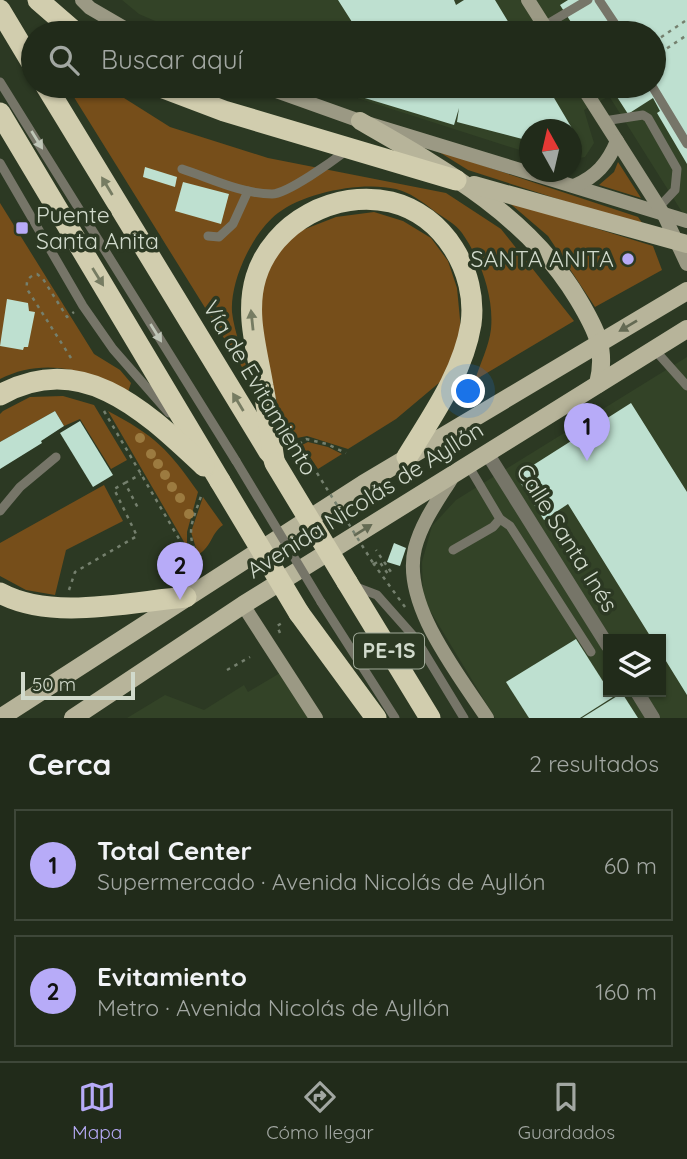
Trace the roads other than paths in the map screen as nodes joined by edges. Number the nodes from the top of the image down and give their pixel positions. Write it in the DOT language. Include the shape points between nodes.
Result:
graph roads {
  1 [pos="38,0"];
  2 [pos="82,0"];
  3 [pos="528,0"];
  4 [pos="588,0"];
  5 [pos="600,0"];
  6 [pos="0,10"];
  7 [pos="62,21"];
  8 [pos="112,21"];
  9 [pos="542,21"];
  10 [pos="558,21"];
  11 [pos="613,21"];
  12 [pos="21,45"];
  13 [pos="0,82"];
  14 [pos="53,98"];
  15 [pos="187,98"];
  16 [pos="296,98"];
  17 [pos="590,98"];
  18 [pos="659,98"];
  19 [pos="0,113"];
  20 [pos="360,121"];
  21 [pos="604,121"];
  22 [pos="617,141"];
  23 [pos="687,144"];
  24 [pos="348,149"];
  25 [pos="0,163"];
  26 [pos="182,169"];
  27 [pos="456,180"];
  28 [pos="574,186"];
  29 [pos="248,191"];
  30 [pos="662,211"];
  31 [pos="687,221"];
  32 [pos="208,236"];
  33 [pos="683,243"];
  34 [pos="687,264"];
  35 [pos="687,291"];
  36 [pos="687,329"];
  37 [pos="600,343"];
  38 [pos="654,349"];
  39 [pos="598,384"];
  40 [pos="687,386"];
  41 [pos="0,395"];
  42 [pos="194,436"];
  43 [pos="487,453"];
  44 [pos="56,457"];
  45 [pos="407,457"];
  46 [pos="274,461"];
  47 [pos="461,469"];
  48 [pos="211,487"];
  49 [pos="0,511"];
  50 [pos="500,519"];
  51 [pos="453,550"];
  52 [pos="348,583"];
  53 [pos="0,593"];
  54 [pos="186,597"];
  55 [pos="243,605"];
  56 [pos="603,638"];
  57 [pos="591,652"];
  58 [pos="640,697"];
  59 [pos="0,718"];
  60 [pos="73,718"];
  61 [pos="316,718"];
  62 [pos="376,718"];
  63 [pos="395,718"];
  64 [pos="430,718"];
  65 [pos="464,718"];
  66 [pos="487,718"];
  67 [pos="653,718"];
  1 -- 7 [label="highway"];
  2 -- 8 [label="street"];
  3 -- 9 [label="street"];
  4 -- 10 [label="lane"];
  5 -- 11 [label="lane"];
  6 -- 12 [label="highway"];
  13 -- 63 [label="lane, one-way, bridge"];
  46 -- 14 [label="highway, Vía de Evitamiento, one-way"];
  15 -- 24 [label="highway"];
  16 -- 20 [label="street"];
  17 -- 21 [label="street"];
  18 -- 23 [label="lane"];
  19 -- 42 [label="highway, one-way"];
  20 -- 27 [label="main road"];
  20 -- 28 [label="street"];
  21 -- 22 [label="street"];
  21 -- 30 [label="lane" via="648,118 677,169 675,190"];
  22 -- 28 [label="street" via="606,164"];
  22 -- 30 [label="street"];
  24 -- 27 [label="highway"];
  24 -- 29 [label="lane" via="274,194"];
  25 -- 42 [label="lane" via="113,349"];
  26 -- 29 [label="lane"];
  27 -- 33 [label="main road"];
  27 -- 37 [label="main road" via="498,207 542,250 575,294"];
  28 -- 30 [label="street"];
  29 -- 32 [label="lane" via="233,225 219,237"];
  30 -- 31 [label="street"];
  30 -- 33 [label="street"];
  33 -- 34 [label="street"];
  35 -- 37 [label="main road, Avenida Nicolás de Ayllón, one-way"];
  36 -- 38 [label="main road, Avenida Nicolás de Ayllón"];
  37 -- 39 [label="main road" via="603,361"];
  37 -- 45 [label="main road, Avenida Nicolás de Ayllón"];
  38 -- 39 [label="main road, Avenida Nicolás de Ayllón"];
  38 -- 40 [label="lane"];
  39 -- 43 [label="main road, Avenida Nicolás de Ayllón"];
  41 -- 48 [label="highway" via="45,379 95,385 159,426"];
  42 -- 48 [label="highway"];
  43 -- 47 [label="main road, Avenida Nicolás de Ayllón"];
  43 -- 56 [label="street, Calle Santa Inés"];
  44 -- 49 [label="lane" via="20,486"];
  46 -- 45 [label="highway, one-way" via="252,323 252,292 260,266 272,244 293,223 324,208 371,200 402,206 436,228 458,257 470,289 471,326 462,357"];
  45 -- 54 [label="main road, Avenida Nicolás de Ayllón"];
  46 -- 52 [label="highway, Vía de Evitamiento / PE-1S, bridge"];
  47 -- 50 [label="lane"];
  55 -- 47 [label="main road, Avenida Nicolás de Ayllón, one-way"];
  47 -- 66 [label="street" via="419,536 414,583 423,613"];
  48 -- 62 [label="highway, PE-1S, bridge"];
  50 -- 51 [label="lane"];
  50 -- 57 [label="lane" via="510,526"];
  52 -- 64 [label="highway, Vía de Evitamiento / PE-1S"];
  52 -- 65 [label="lane" via="377,595 416,639"];
  53 -- 54 [label="highway" via="51,608"];
  54 -- 59 [label="main road, Avenida Nicolás de Ayllón"];
  55 -- 60 [label="main road, Avenida Nicolás de Ayllón"];
  55 -- 61 [label="street"];
  58 -- 67 [label="street"];
}
